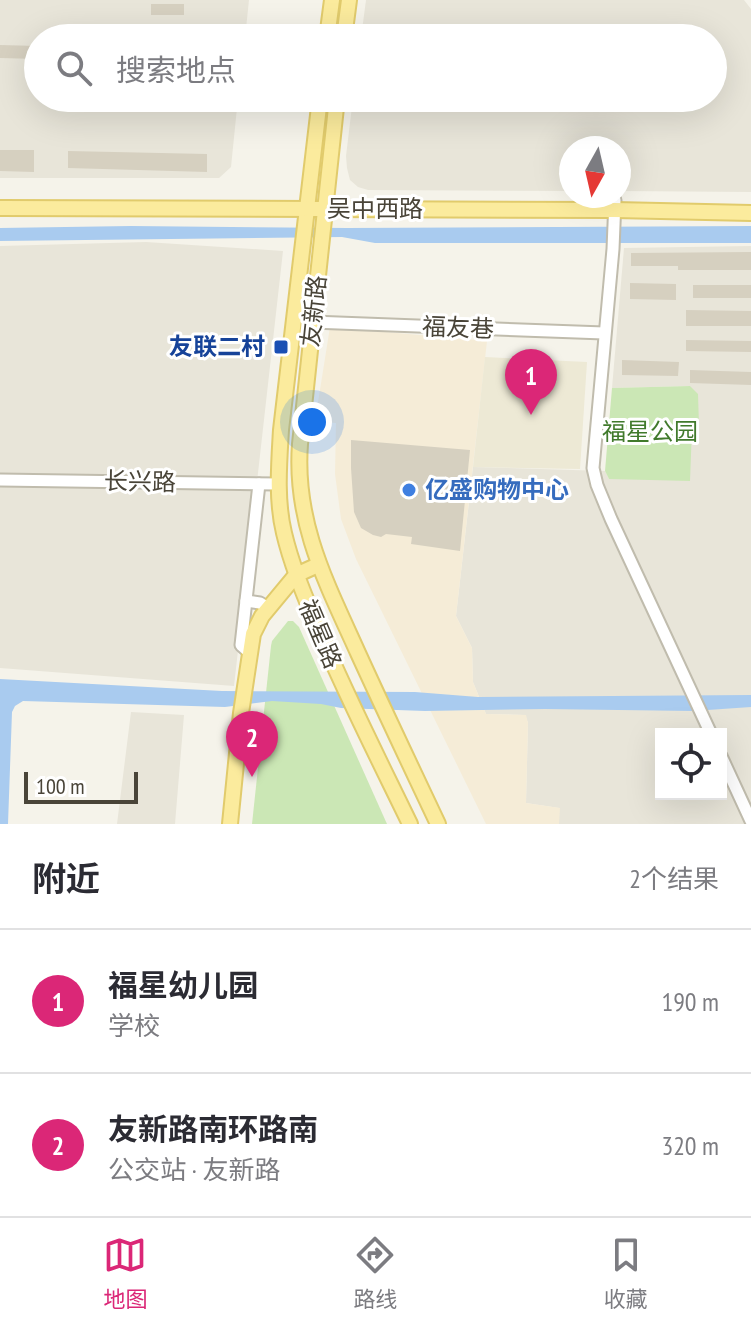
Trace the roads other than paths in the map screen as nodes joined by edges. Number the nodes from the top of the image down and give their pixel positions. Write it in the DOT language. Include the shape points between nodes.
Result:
graph roads {
  1 [pos="332,0"];
  2 [pos="349,0"];
  3 [pos="329,24"];
  4 [pos="346,24"];
  5 [pos="318,112"];
  6 [pos="336,112"];
  7 [pos="0,200"];
  8 [pos="751,203"];
  9 [pos="0,208"];
  10 [pos="308,210"];
  11 [pos="325,211"];
  12 [pos="614,212"];
  13 [pos="751,213"];
  14 [pos="312,322"];
  15 [pos="604,333"];
  16 [pos="281,430"];
  17 [pos="0,480"];
  18 [pos="259,484"];
  19 [pos="279,484"];
  20 [pos="306,524"];
  21 [pos="320,569"];
  22 [pos="298,579"];
  23 [pos="246,601"];
  24 [pos="268,608"];
  25 [pos="353,641"];
  26 [pos="327,651"];
  27 [pos="249,652"];
  28 [pos="248,688"];
  29 [pos="246,714"];
  30 [pos="708,728"];
  31 [pos="727,769"];
  32 [pos="751,821"];
  33 [pos="230,824"];
  34 [pos="238,824"];
  35 [pos="410,824"];
  36 [pos="438,824"];
  1 -- 3 [label="main road"];
  2 -- 4 [label="main road"];
  5 -- 10 [label="main road, 友新路"];
  6 -- 11 [label="main road, 友新路"];
  7 -- 10 [label="main road, 吴中西路"];
  8 -- 12 [label="main road, 吴中西路"];
  9 -- 10 [label="main road, 吴中西路"];
  10 -- 11 [label="main road, 吴中西路"];
  10 -- 16 [label="main road, 友新路"];
  11 -- 12 [label="main road, 吴中西路"];
  11 -- 14 [label="main road, 友新路"];
  12 -- 13 [label="main road, 吴中西路"];
  12 -- 15 [label="street"];
  14 -- 15 [label="street, 福友巷"];
  14 -- 20 [label="main road, 友新路" via="299,451"];
  15 -- 30 [label="street" via="593,468 597,485"];
  16 -- 19 [label="main road, 福星路"];
  17 -- 18 [label="street, 长兴路"];
  18 -- 19 [label="street, 长兴路"];
  18 -- 23 [label="street"];
  19 -- 22 [label="main road, 福星路" via="283,532"];
  20 -- 21 [label="main road, 福星路"];
  21 -- 22 [label="main road"];
  21 -- 25 [label="main road, 福星路"];
  22 -- 24 [label="main road"];
  22 -- 26 [label="main road, 福星路"];
  22 -- 28 [label="main road" via="262,632"];
  23 -- 24 [label="street"];
  23 -- 27 [label="street" via="241,645"];
  24 -- 27 [label="main road" via="255,628"];
  25 -- 26 [label="main road"];
  25 -- 36 [label="main road, 福星路"];
  26 -- 35 [label="main road, 福星路"];
  27 -- 28 [label="main road"];
  28 -- 29 [label="main road"];
  29 -- 33 [label="main road"];
  29 -- 34 [label="main road"];
  31 -- 32 [label="street"];
}
